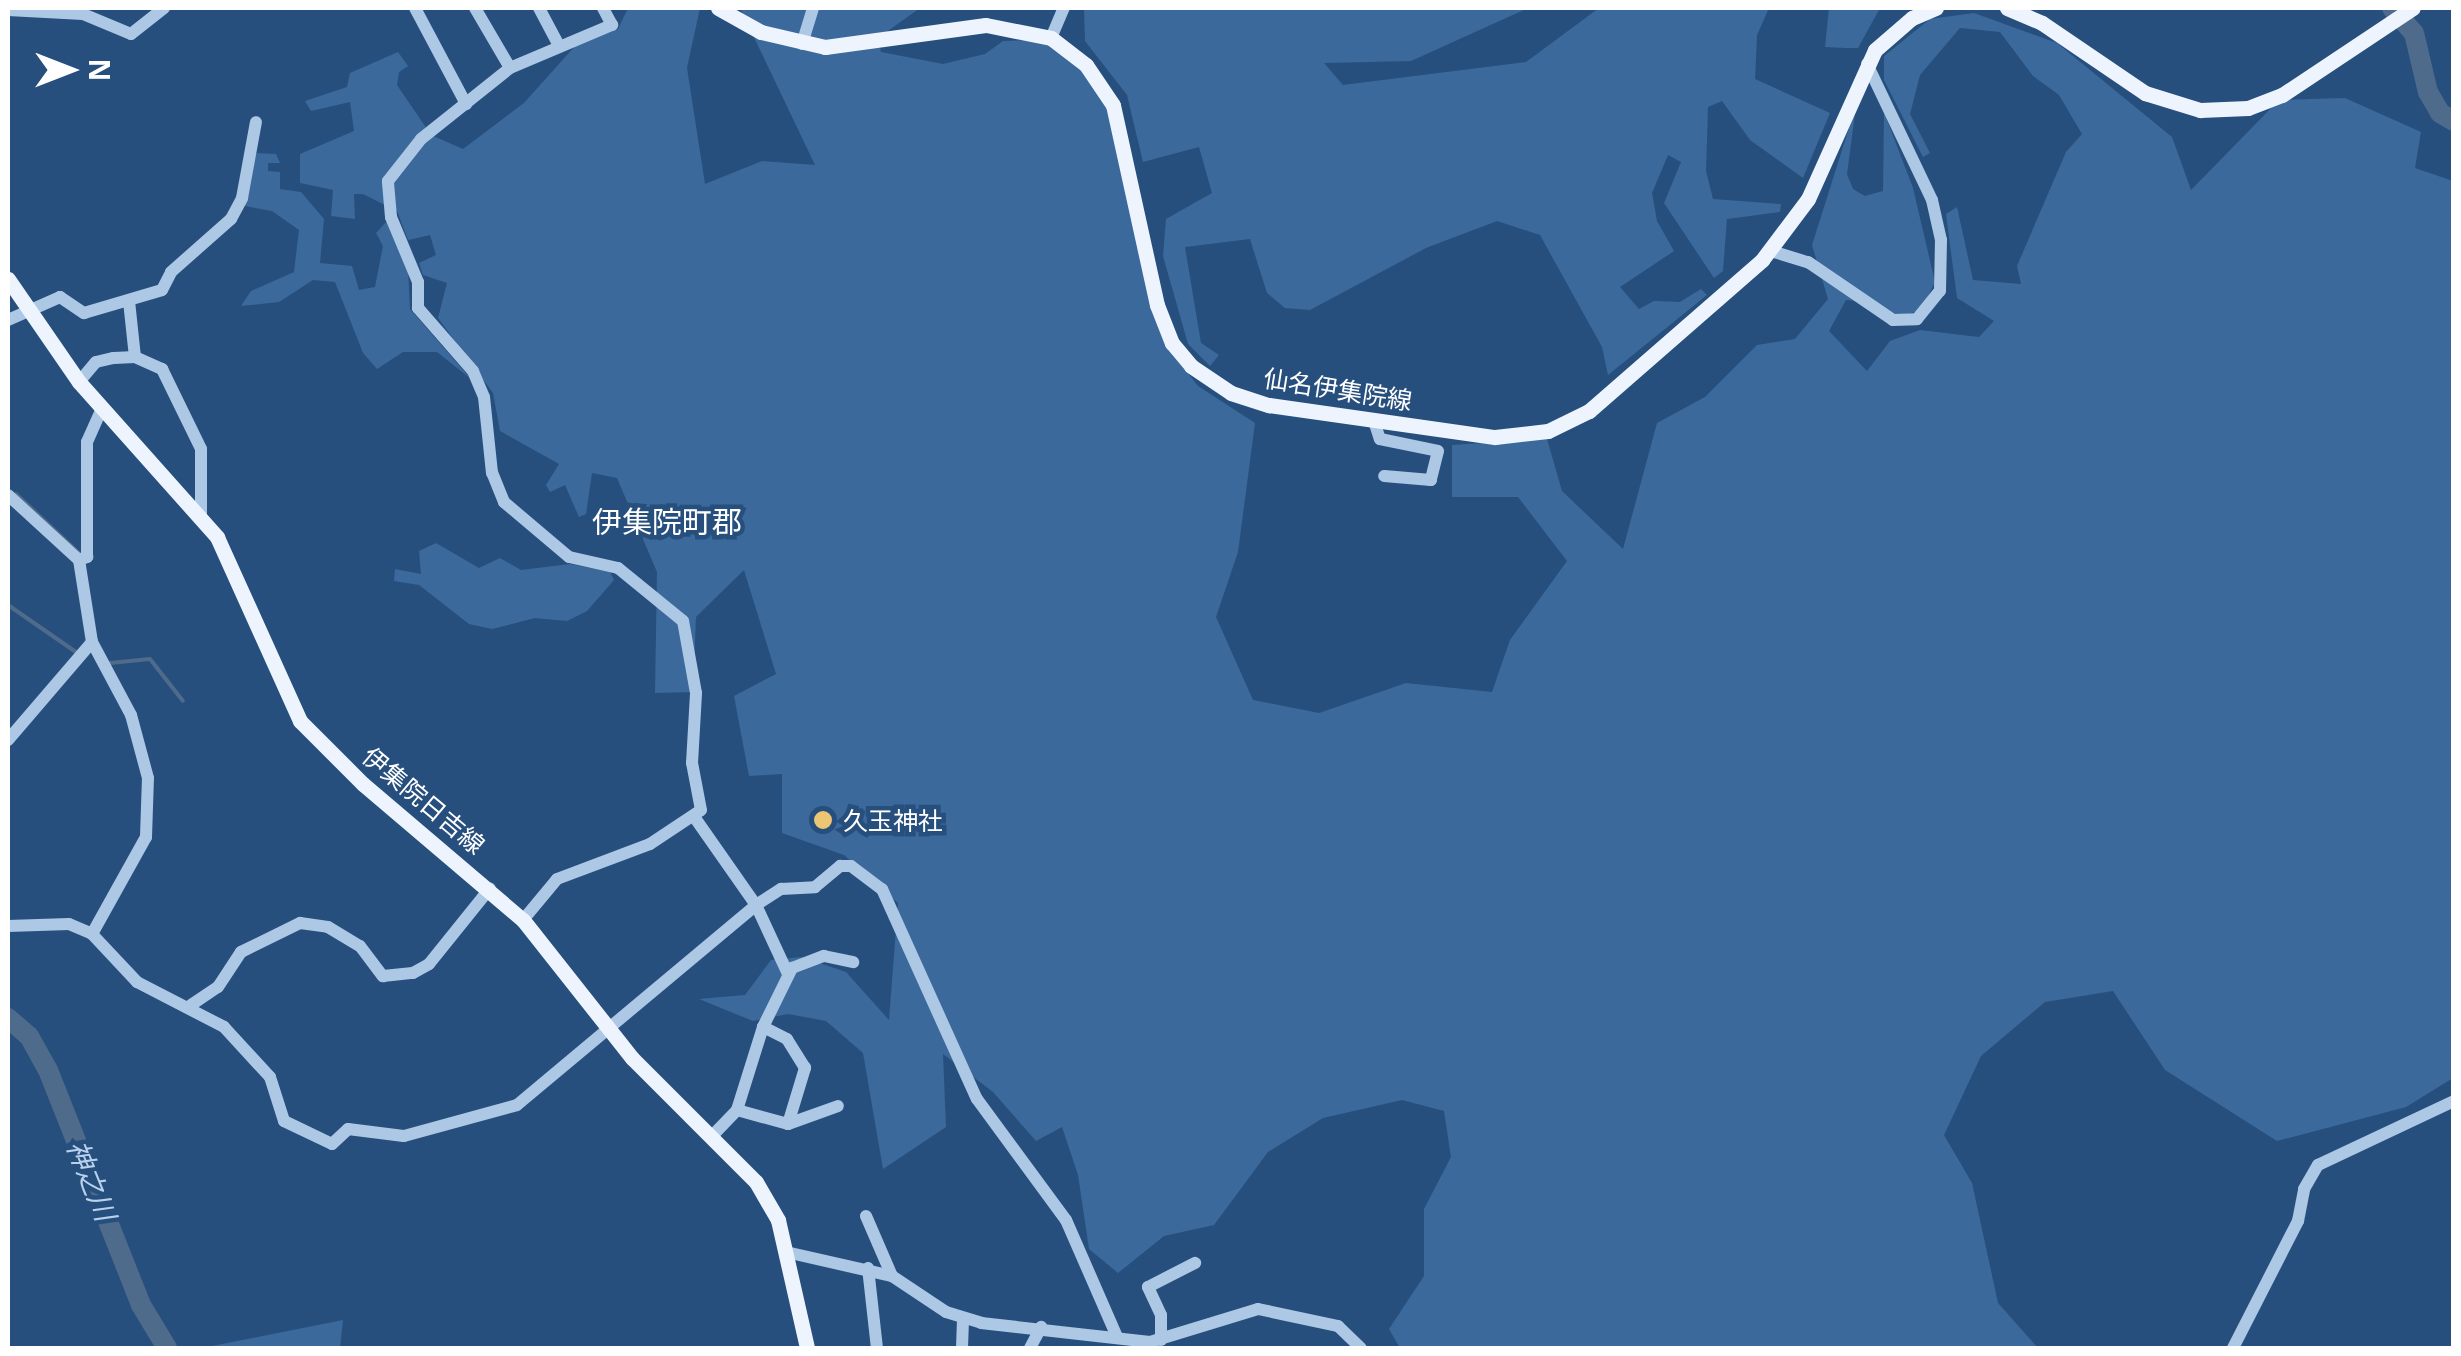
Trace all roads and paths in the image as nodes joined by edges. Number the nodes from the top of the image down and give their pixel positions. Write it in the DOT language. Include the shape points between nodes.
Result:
graph roads {
  1 [pos="164,8"];
  2 [pos="415,8"];
  3 [pos="476,8"];
  4 [pos="539,8"];
  5 [pos="604,8"];
  6 [pos="718,8"];
  7 [pos="814,8"];
  8 [pos="1064,8"];
  9 [pos="1936,8"];
  10 [pos="2006,8"];
  11 [pos="62,9"];
  12 [pos="2411,9"];
  13 [pos="8,10"];
  14 [pos="1051,38"];
  15 [pos="558,43"];
  16 [pos="802,44"];
  17 [pos="1867,64"];
  18 [pos="510,68"];
  19 [pos="466,104"];
  20 [pos="256,122"];
  21 [pos="1771,251"];
  22 [pos="8,279"];
  23 [pos="129,301"];
  24 [pos="29,314"];
  25 [pos="8,320"];
  26 [pos="134,358"];
  27 [pos="79,382"];
  28 [pos="102,409"];
  29 [pos="1374,421"];
  30 [pos="1384,476"];
  31 [pos="8,495"];
  32 [pos="201,515"];
  33 [pos="82,559"];
  34 [pos="92,642"];
  35 [pos="8,740"];
  36 [pos="695,818"];
  37 [pos="490,888"];
  38 [pos="756,905"];
  39 [pos="523,920"];
  40 [pos="8,926"];
  41 [pos="92,934"];
  42 [pos="853,962"];
  43 [pos="788,974"];
  44 [pos="192,1005"];
  45 [pos="605,1027"];
  46 [pos="763,1027"];
  47 [pos="2454,1101"];
  48 [pos="838,1106"];
  49 [pos="737,1110"];
  50 [pos="788,1124"];
  51 [pos="712,1136"];
  52 [pos="866,1216"];
  53 [pos="786,1252"];
  54 [pos="1195,1263"];
  55 [pos="868,1268"];
  56 [pos="892,1276"];
  57 [pos="963,1319"];
  58 [pos="1041,1327"];
  59 [pos="1116,1338"];
  60 [pos="1160,1340"];
  61 [pos="807,1348"];
  62 [pos="878,1348"];
  63 [pos="962,1348"];
  64 [pos="1030,1348"];
  65 [pos="1361,1348"];
  66 [pos="2233,1348"];
  1 -- 11 [label="street" via="132,34"];
  2 -- 19 [label="street"];
  3 -- 18 [label="street"];
  4 -- 15 [label="street"];
  5 -- 15 [label="street" via="612,25"];
  6 -- 16 [label="main road, 仙名伊集院線" via="761,32"];
  7 -- 16 [label="street"];
  8 -- 14 [label="street"];
  9 -- 17 [label="main road, 仙名伊集院線" via="1898,28"];
  10 -- 12 [label="main road" via="2042,23 2144,93 2200,110 2265,103"];
  11 -- 13 [label="street"];
  14 -- 16 [label="main road, 仙名伊集院線" via="986,25 870,46"];
  14 -- 29 [label="main road, 仙名伊集院線" via="1086,64 1113,105 1158,305 1181,356 1216,385 1250,400"];
  15 -- 18 [label="street"];
  17 -- 21 [label="main road, 仙名伊集院線" via="1808,198"];
  17 -- 21 [label="street" via="1932,200 1941,240 1940,290 1917,319 1893,320 1808,262"];
  18 -- 19 [label="street"];
  19 -- 36 [label="street" via="421,139 388,181 391,217 418,282 418,308 473,370 489,422 492,473 514,516 569,558 618,568 683,621 696,693 692,763 701,810"];
  20 -- 23 [label="street" via="242,198 231,218 171,272 162,290"];
  21 -- 29 [label="main road, 仙名伊集院線" via="1612,394 1563,426 1495,437"];
  22 -- 24 [label="main road, 伊集院日吉線"];
  23 -- 24 [label="street" via="84,314 60,297"];
  23 -- 26 [label="street"];
  24 -- 25 [label="street"];
  24 -- 27 [label="main road, 伊集院日吉線"];
  26 -- 27 [label="street" via="96,362"];
  26 -- 32 [label="street" via="162,369 196,437 205,478"];
  27 -- 28 [label="main road, 伊集院日吉線"];
  28 -- 32 [label="main road, 伊集院日吉線"];
  28 -- 33 [label="street" via="86,442"];
  29 -- 30 [label="street" via="1380,438 1438,451 1431,480"];
  31 -- 33 [label="street"];
  32 -- 37 [label="main road, 伊集院日吉線" via="233,564 300,721 363,784"];
  33 -- 34 [label="street"];
  34 -- 35 [label="street"];
  34 -- 41 [label="street" via="132,715 148,778 146,838"];
  36 -- 38 [label="street"];
  36 -- 39 [label="street" via="650,844 573,870"];
  37 -- 39 [label="main road, 伊集院日吉線"];
  37 -- 44 [label="street" via="429,964 414,973 382,976 360,946 328,927 300,923 240,952 218,987"];
  38 -- 43 [label="street"];
  38 -- 45 [label="street"];
  38 -- 59 [label="street" via="781,889 815,887 840,866 863,870 882,889 977,1099 1066,1220"];
  39 -- 45 [label="main road, 伊集院日吉線"];
  40 -- 41 [label="street" via="69,924"];
  41 -- 44 [label="street" via="137,982"];
  42 -- 43 [label="street" via="805,959"];
  43 -- 46 [label="street"];
  44 -- 45 [label="street" via="224,1027 270,1077 284,1122 332,1144 348,1129 404,1136 490,1117 517,1105"];
  45 -- 51 [label="main road, 伊集院日吉線"];
  46 -- 49 [label="street"];
  46 -- 50 [label="street" via="787,1040 805,1068"];
  47 -- 66 [label="street" via="2310,1174 2298,1221"];
  48 -- 50 [label="street"];
  49 -- 50 [label="street"];
  49 -- 51 [label="street"];
  51 -- 53 [label="main road, 伊集院日吉線" via="770,1204"];
  52 -- 56 [label="street"];
  53 -- 55 [label="street"];
  53 -- 61 [label="main road, 伊集院日吉線"];
  54 -- 60 [label="street" via="1148,1287 1160,1315"];
  55 -- 56 [label="street"];
  55 -- 62 [label="street"];
  56 -- 57 [label="street"];
  57 -- 58 [label="street"];
  57 -- 63 [label="street"];
  58 -- 59 [label="street"];
  58 -- 64 [label="street"];
  59 -- 60 [label="street"];
  60 -- 65 [label="street" via="1258,1309 1338,1326"];
}
